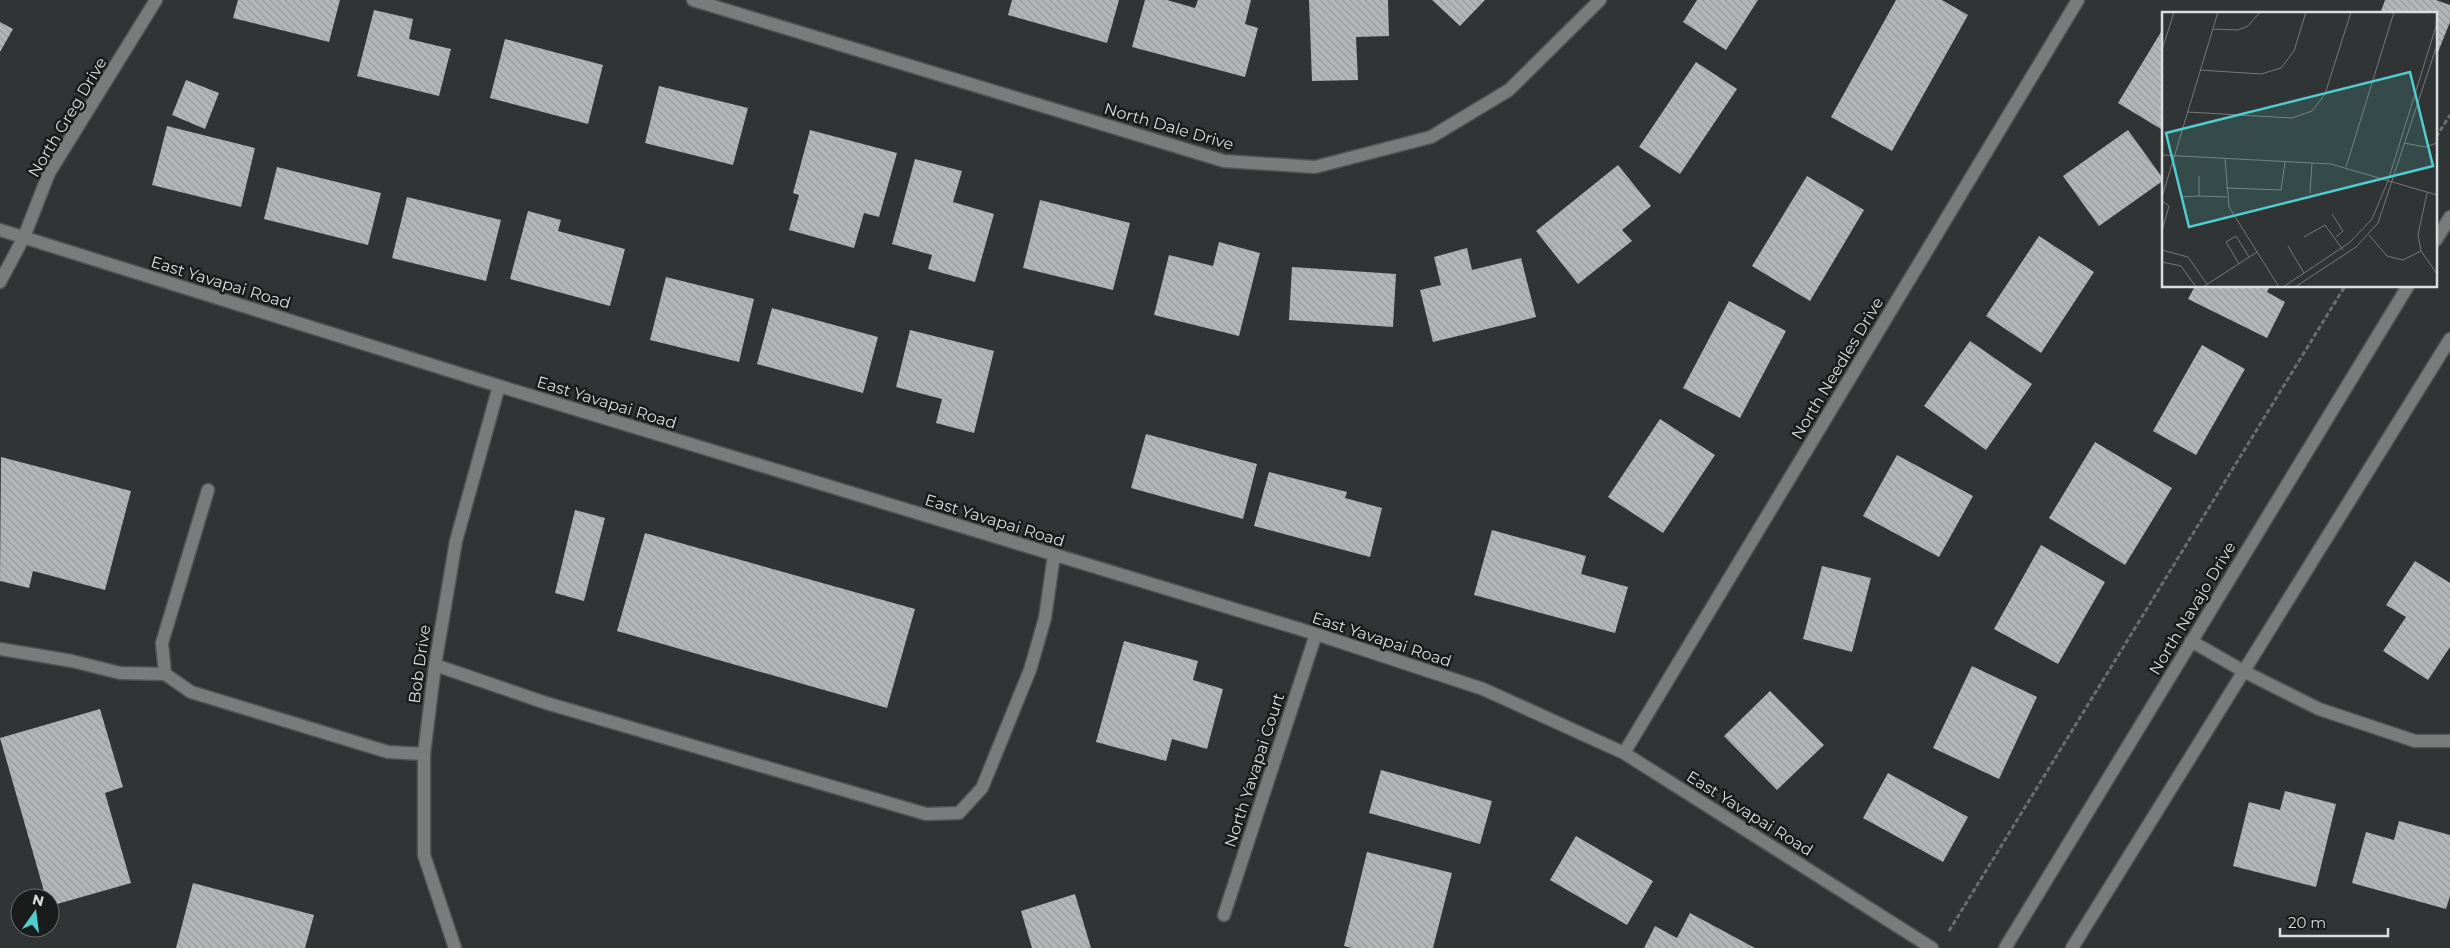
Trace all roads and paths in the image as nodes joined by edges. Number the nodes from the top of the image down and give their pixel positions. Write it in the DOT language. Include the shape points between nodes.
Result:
graph roads {
  1 [pos="156,0"];
  2 [pos="693,0"];
  3 [pos="1600,0"];
  4 [pos="2078,0"];
  5 [pos="2450,115"];
  6 [pos="2438,134"];
  7 [pos="2450,217"];
  8 [pos="0,230"];
  9 [pos="24,237"];
  10 [pos="2438,237"];
  11 [pos="0,282"];
  12 [pos="2344,288"];
  13 [pos="2407,288"];
  14 [pos="2450,338"];
  15 [pos="498,386"];
  16 [pos="208,490"];
  17 [pos="1054,555"];
  18 [pos="1316,634"];
  19 [pos="2191,641"];
  20 [pos="0,649"];
  21 [pos="435,665"];
  22 [pos="2245,672"];
  23 [pos="165,674"];
  24 [pos="2450,741"];
  25 [pos="1624,753"];
  26 [pos="424,754"];
  27 [pos="1224,915"];
  28 [pos="1944,940"];
  29 [pos="455,948"];
  30 [pos="1932,948"];
  31 [pos="2005,948"];
  32 [pos="2072,948"];
  1 -- 9 [label="street, North Greg Drive" via="49,173"];
  2 -- 3 [label="street, North Dale Drive" via="1224,161 1315,167 1431,137 1509,90"];
  4 -- 25 [label="street, North Needles Drive"];
  5 -- 6 [label="path"];
  7 -- 10 [label="street"];
  8 -- 9 [label="street, East Yavapai Road"];
  9 -- 11 [label="street, North Greg Drive"];
  9 -- 15 [label="street, East Yavapai Road"];
  12 -- 28 [label="path"];
  13 -- 19 [label="street, North Navajo Drive"];
  14 -- 22 [label="street"];
  15 -- 17 [label="street, East Yavapai Road"];
  15 -- 21 [label="street, Bob Drive" via="456,541"];
  16 -- 23 [label="street" via="162,643"];
  17 -- 18 [label="street, East Yavapai Road"];
  17 -- 21 [label="street" via="1045,618 1030,670 982,788 959,812 926,814 546,703"];
  18 -- 25 [label="street, East Yavapai Road" via="1483,689"];
  18 -- 27 [label="street, North Yavapai Court"];
  19 -- 22 [label="street"];
  19 -- 31 [label="street, North Navajo Drive"];
  20 -- 23 [label="street" via="120,673"];
  21 -- 26 [label="street, Bob Drive"];
  22 -- 24 [label="street" via="2328,712 2415,741"];
  22 -- 32 [label="street"];
  23 -- 26 [label="street" via="190,692 388,752"];
  25 -- 30 [label="street, East Yavapai Road"];
  26 -- 29 [label="street, Bob Drive" via="424,854"];
}
